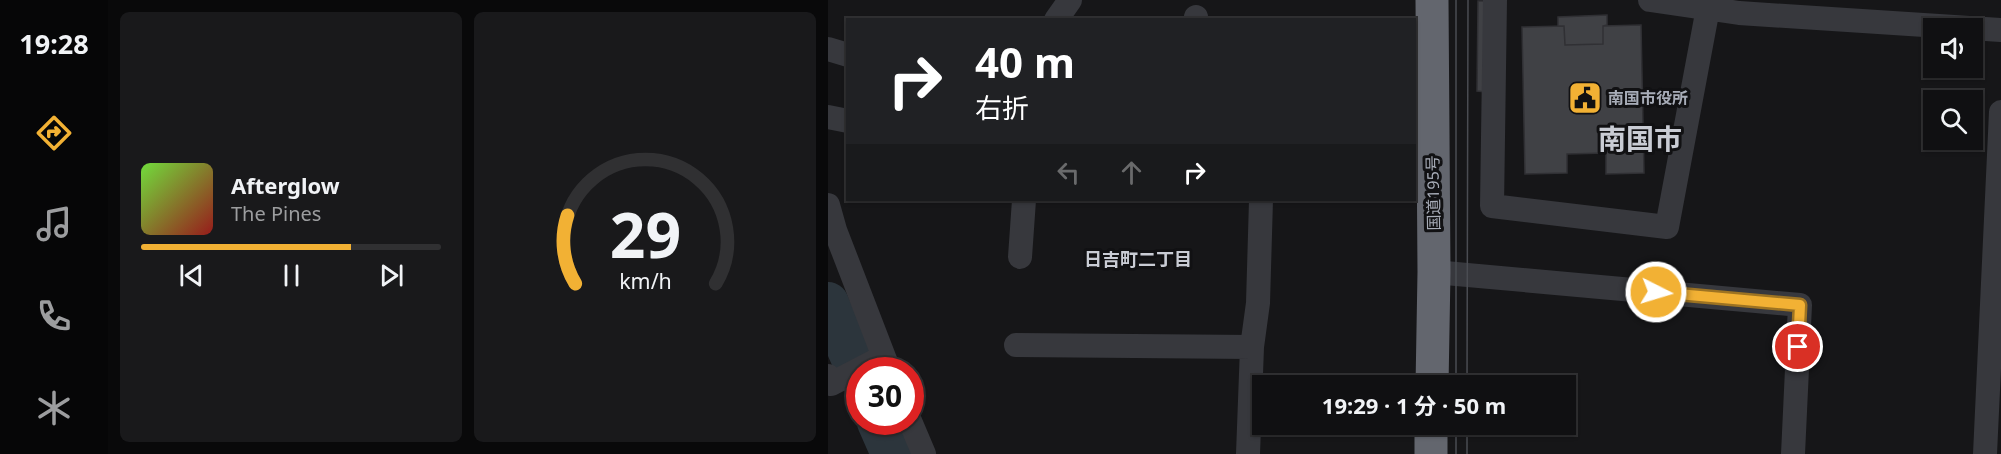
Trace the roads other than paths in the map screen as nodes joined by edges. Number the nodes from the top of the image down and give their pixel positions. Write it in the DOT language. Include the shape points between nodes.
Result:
graph roads {
  1 [pos="1070,0"];
  2 [pos="1432,0"];
  3 [pos="1495,0"];
  4 [pos="1650,0"];
  5 [pos="1708,8"];
  6 [pos="1057,18"];
  7 [pos="2001,30"];
  8 [pos="828,49"];
  9 [pos="846,54"];
  10 [pos="1423,97"];
  11 [pos="2001,112"];
  12 [pos="828,117"];
  13 [pos="846,121"];
  14 [pos="1024,201"];
  15 [pos="1261,201"];
  16 [pos="828,205"];
  17 [pos="1020,257"];
  18 [pos="1434,272"];
  19 [pos="1016,345"];
  20 [pos="1252,347"];
  21 [pos="883,357"];
  22 [pos="1432,375"];
  23 [pos="846,376"];
  24 [pos="829,381"];
  25 [pos="916,435"];
  26 [pos="1431,435"];
  27 [pos="924,454"];
  28 [pos="1248,454"];
  29 [pos="1431,454"];
  30 [pos="1793,454"];
  31 [pos="1985,454"];
  1 -- 6 [label="street"];
  2 -- 10 [label="highway, 国道195号"];
  3 -- 5 [label="street" via="1492,206 1667,227"];
  4 -- 5 [label="street"];
  5 -- 7 [label="street"];
  8 -- 9 [label="street"];
  10 -- 18 [label="highway, 国道195号"];
  11 -- 31 [label="street"];
  12 -- 13 [label="street"];
  14 -- 17 [label="street"];
  15 -- 20 [label="street" via="1258,303"];
  16 -- 21 [label="street"];
  18 -- 22 [label="highway, 国道195号"];
  18 -- 30 [label="street" via="1800,305"];
  19 -- 20 [label="street"];
  20 -- 28 [label="street"];
  23 -- 24 [label="street"];
  25 -- 27 [label="street"];
  26 -- 29 [label="highway"];
}
